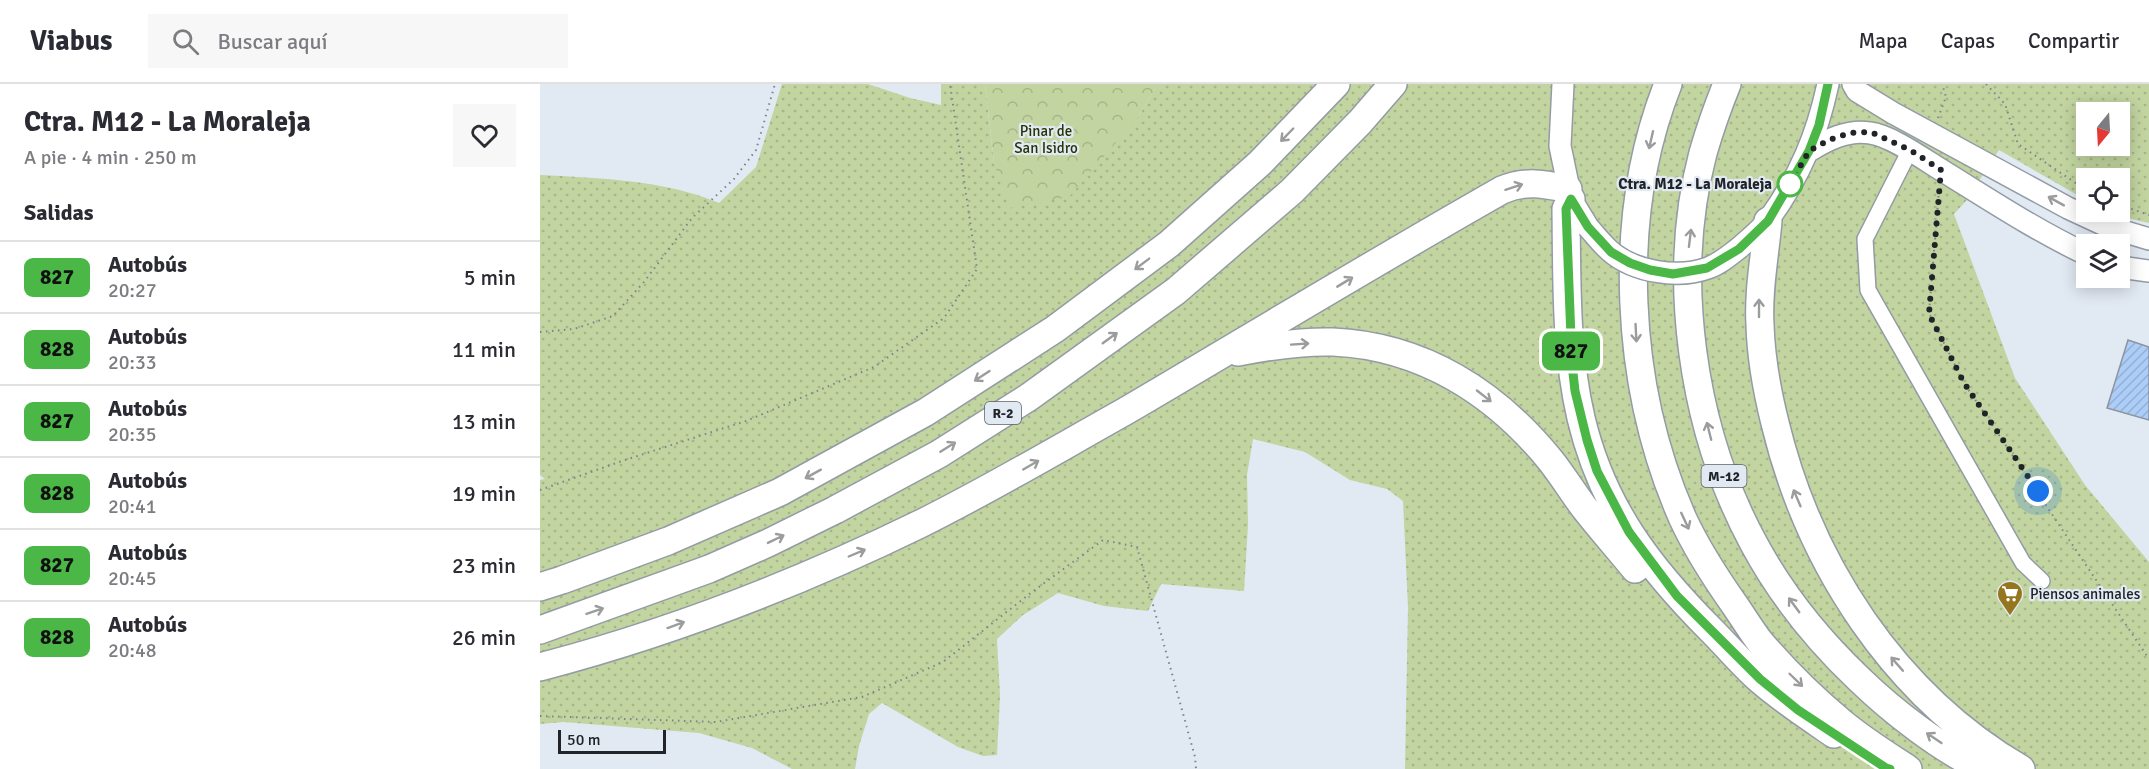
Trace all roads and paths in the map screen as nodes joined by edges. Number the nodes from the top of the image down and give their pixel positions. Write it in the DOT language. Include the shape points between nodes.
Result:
graph roads {
  1 [pos="775,84"];
  2 [pos="950,84"];
  3 [pos="1336,84"];
  4 [pos="1393,84"];
  5 [pos="1563,84"];
  6 [pos="1668,84"];
  7 [pos="1726,84"];
  8 [pos="1828,84"];
  9 [pos="1853,84"];
  10 [pos="1942,84"];
  11 [pos="1986,84"];
  12 [pos="1933,133"];
  13 [pos="1910,150"];
  14 [pos="1809,151"];
  15 [pos="1941,170"];
  16 [pos="2076,183"];
  17 [pos="1570,194"];
  18 [pos="2130,208"];
  19 [pos="2149,215"];
  20 [pos="1768,221"];
  21 [pos="2149,239"];
  22 [pos="2076,249"];
  23 [pos="2130,268"];
  24 [pos="2149,271"];
  25 [pos="540,332"];
  26 [pos="1222,355"];
  27 [pos="540,490"];
  28 [pos="2042,581"];
  29 [pos="540,587"];
  30 [pos="540,630"];
  31 [pos="2149,659"];
  32 [pos="540,667"];
  33 [pos="1760,679"];
  34 [pos="540,716"];
  35 [pos="1196,769"];
  36 [pos="1890,769"];
  37 [pos="1908,769"];
  38 [pos="1984,769"];
  39 [pos="2021,769"];
  1 -- 25 [label="path" via="756,150 734,179 692,219 613,316 574,329"];
  2 -- 27 [label="path" via="977,269 944,318 874,367 832,385 746,421"];
  3 -- 29 [label="highway, one-way" via="1260,163 1169,244 1055,329 926,412 780,492 668,541"];
  30 -- 4 [label="highway, R-2, one-way" via="709,569 768,543 939,454 1029,397 1176,291 1300,183"];
  5 -- 17 [label="street" via="1560,146"];
  6 -- 37 [label="highway, one-way" via="1644,171 1635,227 1634,267 1636,341 1663,465 1683,519 1707,564 1759,640 1841,723"];
  38 -- 7 [label="highway, M-12, one-way" via="1878,698 1807,624 1754,544 1713,447 1694,354 1689,250 1703,154"];
  8 -- 14 [label="street"];
  9 -- 12 [label="street" via="1857,91"];
  10 -- 12 [label="path" via="1946,97"];
  11 -- 16 [label="path" via="2005,104 2018,144"];
  21 -- 12 [label="street, one-way" via="2109,227 2068,207"];
  13 -- 14 [label="street" via="1871,132 1839,136"];
  13 -- 15 [label="street"];
  13 -- 28 [label="street" via="1865,239 1868,290 2023,563"];
  14 -- 20 [label="street"];
  15 -- 22 [label="street"];
  15 -- 31 [label="path" via="1929,314 1964,383"];
  17 -- 20 [label="street, bridge" via="1588,227 1611,252 1630,263 1673,274 1707,268 1739,249"];
  26 -- 17 [label="highway, one-way" via="1502,190 1515,184 1546,184"];
  17 -- 33 [label="highway" via="1566,209 1572,364 1581,418 1597,471 1647,559 1677,596"];
  18 -- 19 [label="path"];
  39 -- 20 [label="highway, one-way" via="1957,725 1896,664 1867,628 1821,552 1791,483 1763,368 1759,300"];
  23 -- 24 [label="street"];
  32 -- 26 [label="highway, one-way" via="709,614 873,546 1020,472"];
  26 -- 33 [label="highway, one-way" via="1332,342 1404,355 1457,377 1487,397 1524,432 1648,585 1704,637"];
  33 -- 36 [label="highway" via="1798,710"];
  34 -- 35 [label="path" via="715,722 862,698 943,662 1103,540 1137,548 1196,757"];
}
